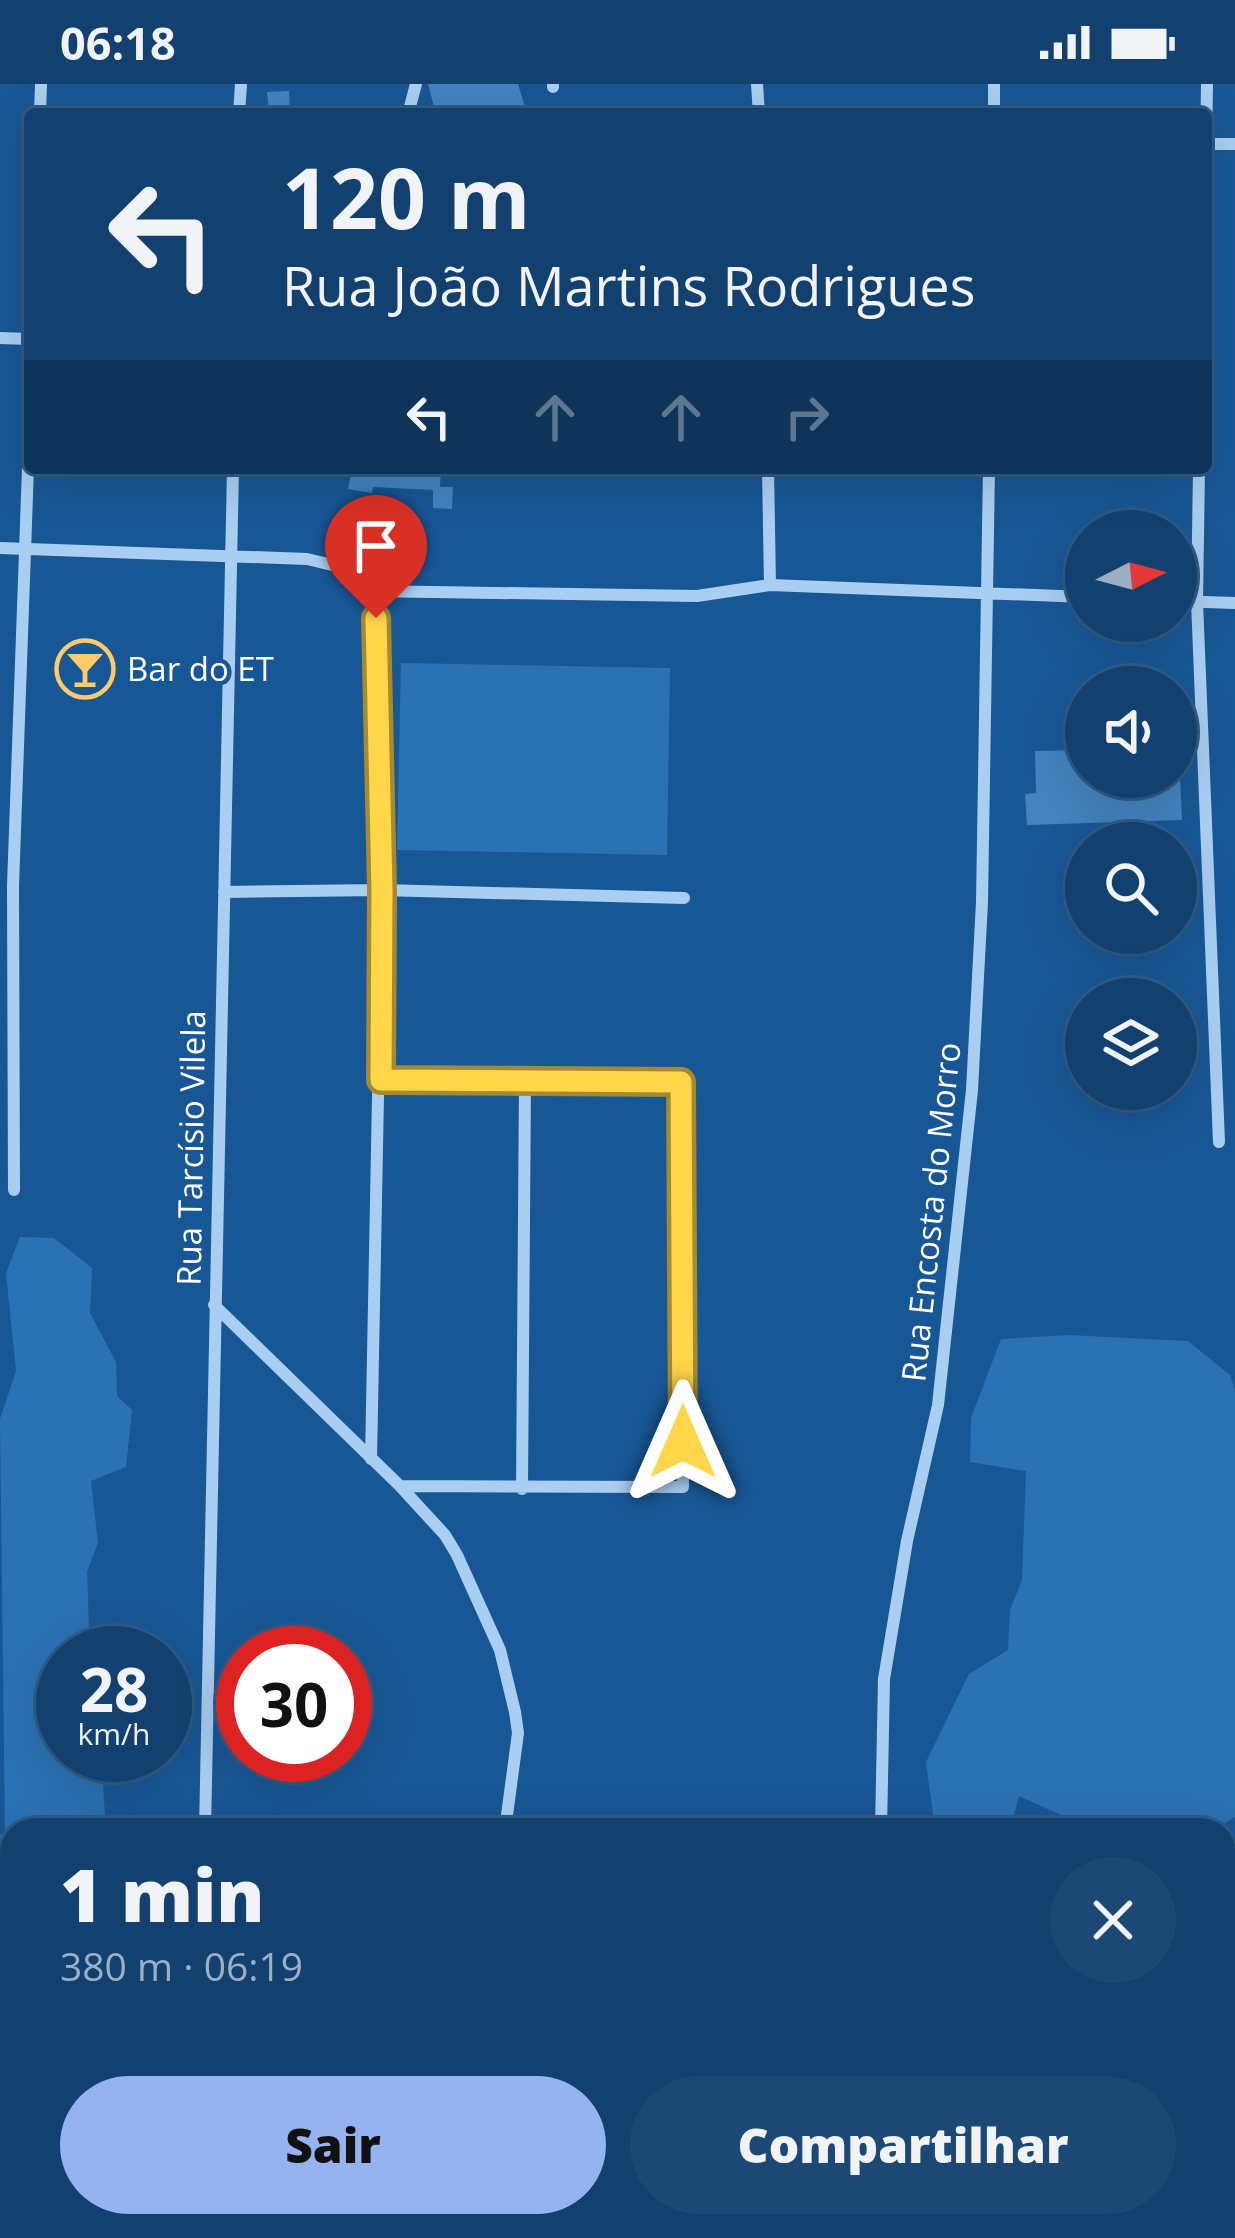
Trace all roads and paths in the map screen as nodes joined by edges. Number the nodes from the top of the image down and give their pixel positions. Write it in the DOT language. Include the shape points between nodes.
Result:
graph roads {
  1 [pos="28,474"];
  2 [pos="232,474"];
  3 [pos="768,474"];
  4 [pos="988,474"];
  5 [pos="1199,474"];
  6 [pos="0,548"];
  7 [pos="25,549"];
  8 [pos="231,556"];
  9 [pos="1197,557"];
  10 [pos="770,585"];
  11 [pos="370,591"];
  12 [pos="987,593"];
  13 [pos="1065,596"];
  14 [pos="1197,602"];
  15 [pos="1235,603"];
  16 [pos="1197,625"];
  17 [pos="7,886"];
  18 [pos="382,890"];
  19 [pos="224,892"];
  20 [pos="684,898"];
  21 [pos="381,1080"];
  22 [pos="525,1081"];
  23 [pos="1219,1142"];
  24 [pos="14,1190"];
  25 [pos="214,1305"];
  26 [pos="371,1459"];
  27 [pos="400,1486"];
  28 [pos="522,1489"];
  29 [pos="205,1818"];
  30 [pos="507,1818"];
  31 [pos="881,1818"];
  1 -- 7 [label="street"];
  2 -- 8 [label="street, Rua Tarcísio Vilela"];
  3 -- 10 [label="street"];
  4 -- 12 [label="street, Rua Encosta do Morro"];
  5 -- 9 [label="street"];
  6 -- 7 [label="street"];
  7 -- 8 [label="street"];
  7 -- 17 [label="street"];
  8 -- 11 [label="street" via="324,561"];
  8 -- 19 [label="street, Rua Tarcísio Vilela"];
  10 -- 11 [label="street" via="697,596"];
  10 -- 12 [label="street"];
  11 -- 18 [label="street"];
  12 -- 13 [label="street"];
  12 -- 31 [label="street, Rua Encosta do Morro" via="972,1090 942,1384 884,1678"];
  14 -- 15 [label="street"];
  16 -- 23 [label="street"];
  17 -- 24 [label="street"];
  18 -- 19 [label="street"];
  18 -- 20 [label="street"];
  18 -- 21 [label="street"];
  19 -- 25 [label="street, Rua Tarcísio Vilela"];
  21 -- 22 [label="street"];
  21 -- 26 [label="street"];
  22 -- 28 [label="street"];
  22 -- 28 [label="street" via="681,1082 683,1487"];
  25 -- 26 [label="street"];
  25 -- 29 [label="street, Rua Tarcísio Vilela"];
  26 -- 27 [label="street"];
  27 -- 28 [label="street"];
  27 -- 30 [label="street" via="445,1534 500,1651 518,1733"];
}
